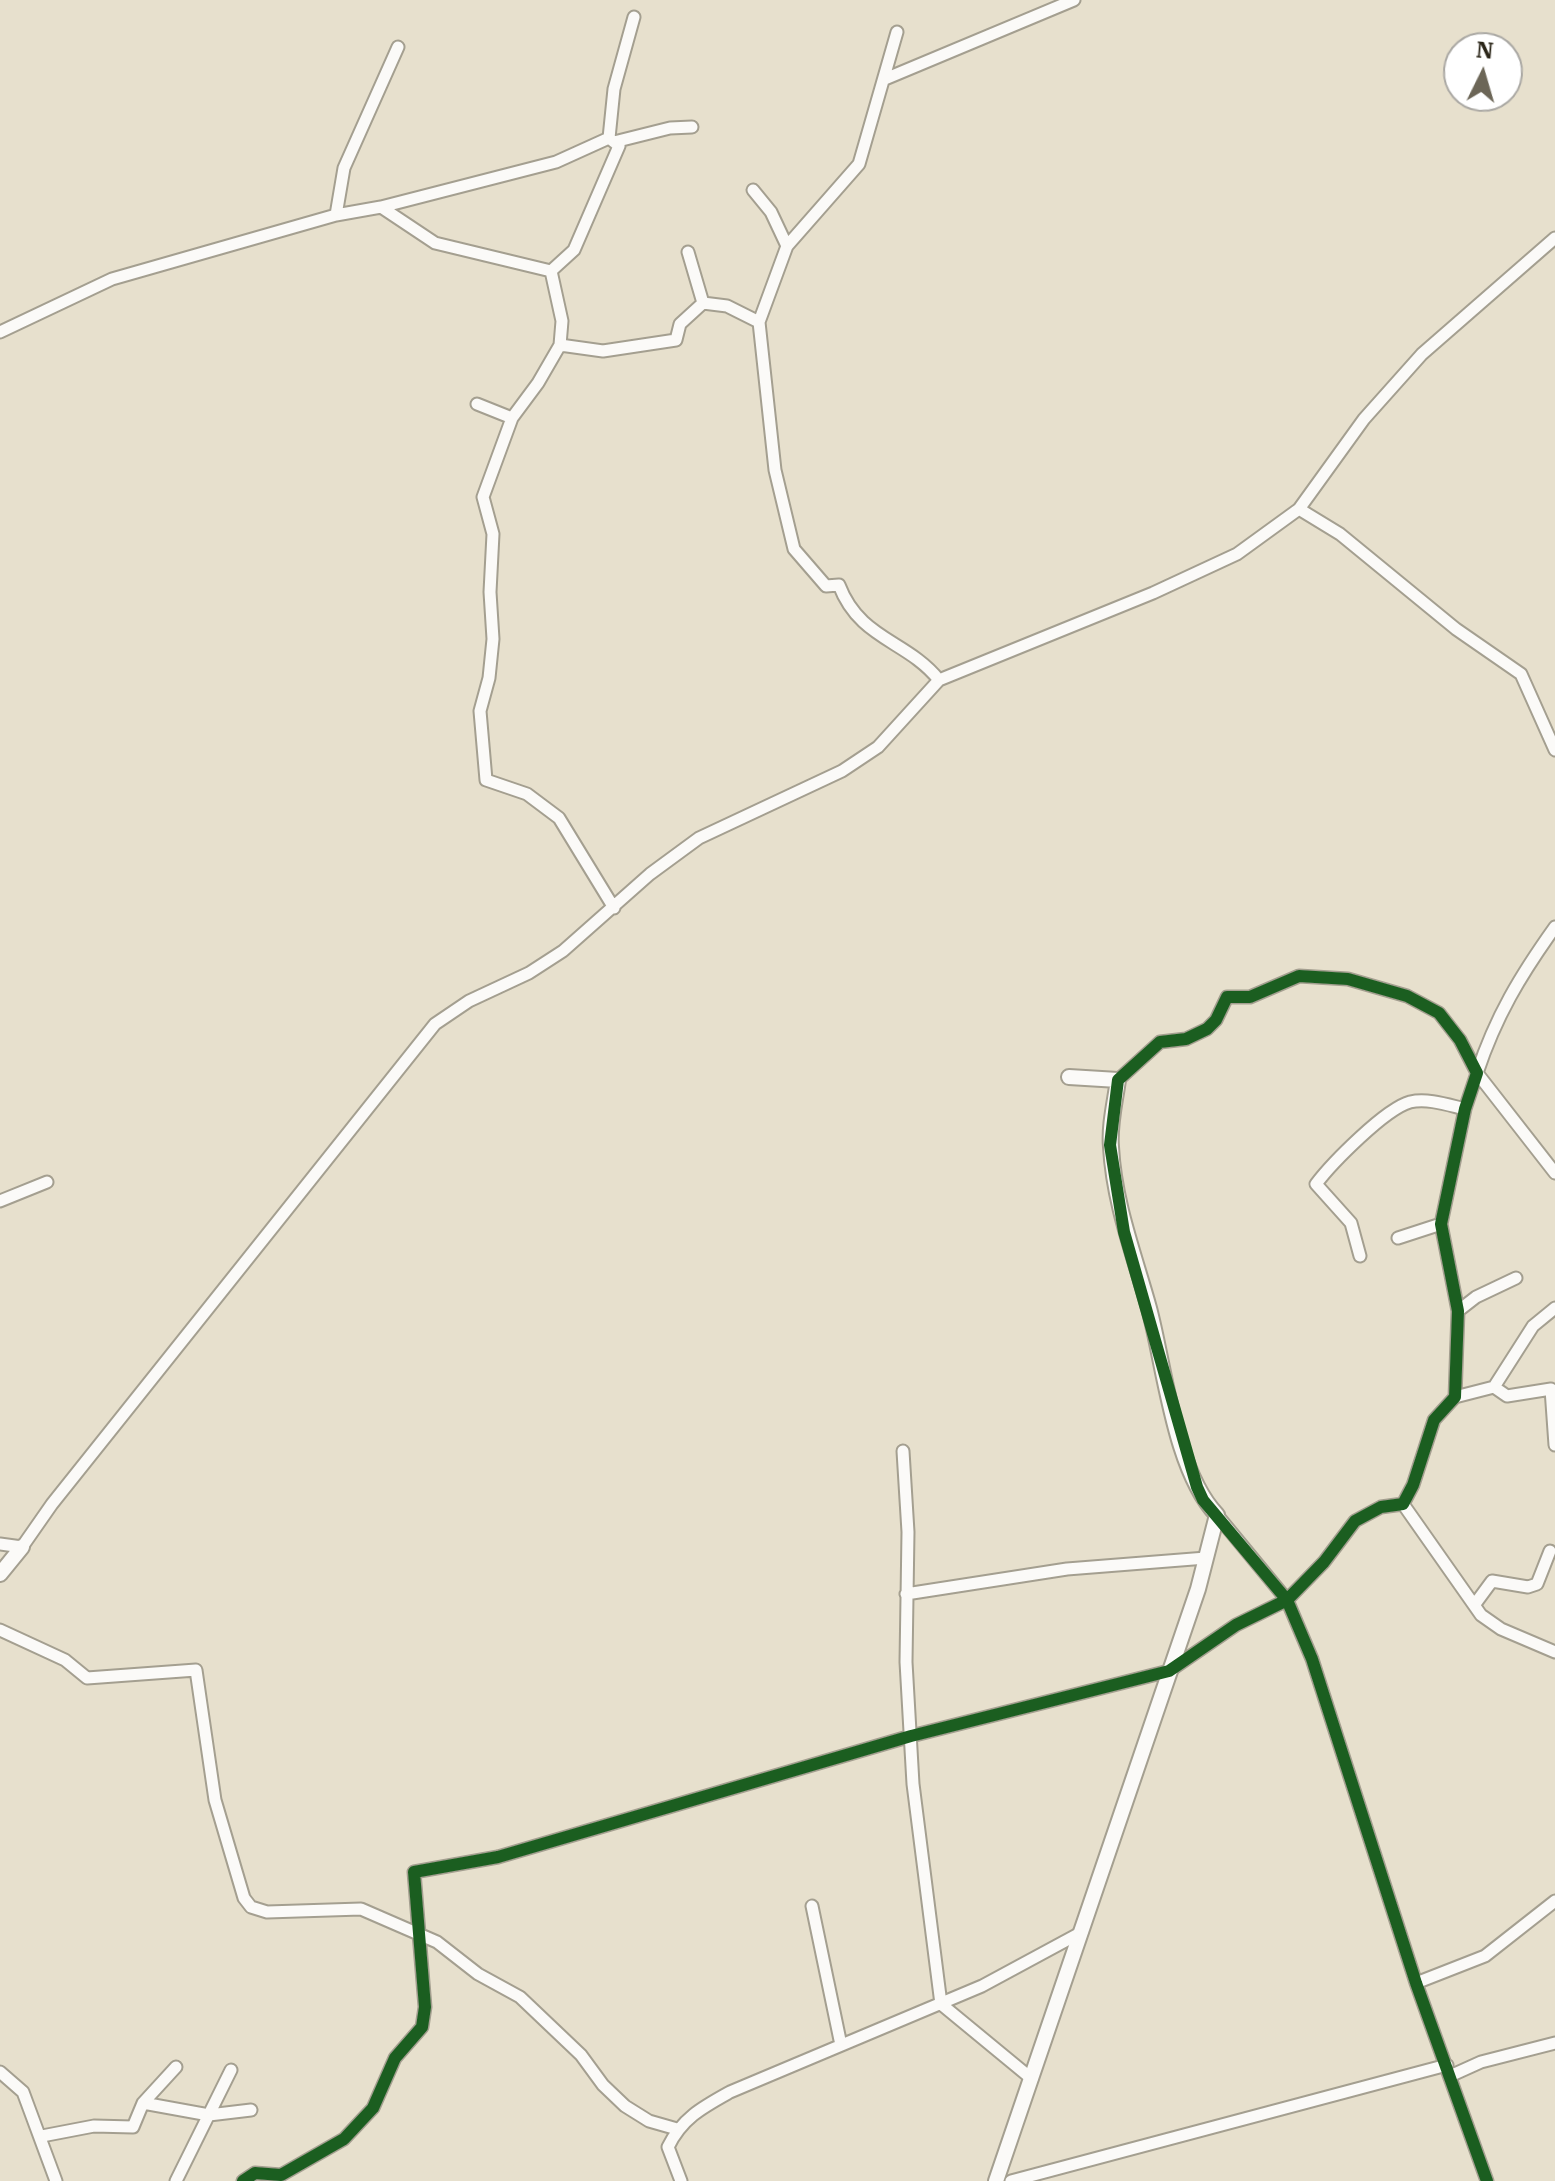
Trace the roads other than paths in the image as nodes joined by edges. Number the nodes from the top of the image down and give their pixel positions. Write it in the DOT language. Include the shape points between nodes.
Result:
graph roads {
  1 [pos="1074,0"];
  2 [pos="634,17"];
  3 [pos="897,32"];
  4 [pos="398,47"];
  5 [pos="885,79"];
  6 [pos="692,127"];
  7 [pos="612,140"];
  8 [pos="753,190"];
  9 [pos="381,207"];
  10 [pos="336,215"];
  11 [pos="1555,238"];
  12 [pos="787,246"];
  13 [pos="688,252"];
  14 [pos="551,271"];
  15 [pos="703,303"];
  16 [pos="759,322"];
  17 [pos="0,332"];
  18 [pos="560,345"];
  19 [pos="477,404"];
  20 [pos="512,418"];
  21 [pos="1299,509"];
  22 [pos="939,680"];
  23 [pos="1555,750"];
  24 [pos="614,908"];
  25 [pos="1555,927"];
  26 [pos="1477,1073"];
  27 [pos="1069,1077"];
  28 [pos="1118,1080"];
  29 [pos="1465,1109"];
  30 [pos="1555,1173"];
  31 [pos="47,1182"];
  32 [pos="0,1201"];
  33 [pos="1441,1224"];
  34 [pos="1398,1238"];
  35 [pos="1360,1256"];
  36 [pos="1516,1278"];
  37 [pos="1555,1308"];
  38 [pos="1458,1311"];
  39 [pos="1494,1387"];
  40 [pos="1455,1397"];
  41 [pos="1555,1423"];
  42 [pos="1555,1445"];
  43 [pos="903,1451"];
  44 [pos="1403,1504"];
  45 [pos="1217,1515"];
  46 [pos="0,1544"];
  47 [pos="22,1547"];
  48 [pos="1550,1551"];
  49 [pos="1206,1558"];
  50 [pos="0,1574"];
  51 [pos="906,1594"];
  52 [pos="1287,1600"];
  53 [pos="1475,1604"];
  54 [pos="0,1630"];
  55 [pos="1555,1652"];
  56 [pos="1169,1671"];
  57 [pos="911,1736"];
  58 [pos="1555,1901"];
  59 [pos="812,1906"];
  60 [pos="1082,1932"];
  61 [pos="419,1936"];
  62 [pos="1416,1983"];
  63 [pos="941,2004"];
  64 [pos="1555,2043"];
  65 [pos="841,2045"];
  66 [pos="176,2067"];
  67 [pos="231,2070"];
  68 [pos="1448,2071"];
  69 [pos="0,2072"];
  70 [pos="1032,2079"];
  71 [pos="143,2103"];
  72 [pos="251,2110"];
  73 [pos="209,2115"];
  74 [pos="677,2129"];
  75 [pos="42,2136"];
  76 [pos="56,2181"];
  77 [pos="176,2181"];
  78 [pos="243,2181"];
  79 [pos="681,2181"];
  80 [pos="996,2181"];
  81 [pos="1011,2181"];
  82 [pos="1487,2181"];
  1 -- 5 [label="street"];
  2 -- 7 [label="street" via="614,89"];
  3 -- 5 [label="street"];
  4 -- 10 [label="street" via="344,168"];
  5 -- 12 [label="street" via="859,164"];
  6 -- 7 [label="street"];
  7 -- 9 [label="street" via="556,162"];
  7 -- 14 [label="street" via="619,146 608,177 574,250"];
  8 -- 12 [label="street"];
  9 -- 10 [label="street"];
  9 -- 14 [label="street" via="435,243"];
  10 -- 17 [label="street" via="112,279"];
  11 -- 21 [label="street" via="1422,354 1364,419"];
  12 -- 16 [label="street"];
  13 -- 15 [label="street"];
  14 -- 18 [label="street" via="562,321"];
  15 -- 16 [label="street" via="727,306"];
  15 -- 18 [label="street" via="680,324 676,340 603,351"];
  16 -- 22 [label="street" via="775,470 794,549 826,586 839,585 848,608"];
  18 -- 20 [label="street"];
  19 -- 20 [label="street"];
  20 -- 24 [label="street" via="483,497 493,534 493,639 480,711 486,780 527,794 559,818"];
  21 -- 22 [label="street" via="1237,554"];
  21 -- 23 [label="street" via="1340,534 1456,629 1521,674"];
  22 -- 24 [label="street" via="878,747 842,771 699,838"];
  24 -- 47 [label="street" via="563,951 435,1024"];
  25 -- 26 [label="street" via="1494,1022"];
  26 -- 28 [label="street" via="1439,1013 1407,996 1348,979 1299,976 1250,997 1227,997 1207,1029 1186,1039 1160,1042"];
  26 -- 29 [label="street"];
  26 -- 30 [label="street"];
  27 -- 28 [label="street"];
  28 -- 45 [label="street" via="1110,1145 1124,1232 1189,1465 1203,1500"];
  29 -- 33 [label="street"];
  29 -- 35 [label="street" via="1407,1103 1362,1135 1316,1184 1351,1223"];
  31 -- 32 [label="street"];
  33 -- 34 [label="street"];
  33 -- 38 [label="street"];
  36 -- 38 [label="street"];
  37 -- 39 [label="street" via="1533,1326"];
  38 -- 40 [label="street"];
  39 -- 40 [label="street"];
  39 -- 41 [label="street" via="1507,1396 1551,1389"];
  40 -- 44 [label="street" via="1434,1420"];
  41 -- 42 [label="street"];
  43 -- 51 [label="street"];
  44 -- 52 [label="street" via="1381,1507 1355,1521"];
  44 -- 53 [label="street"];
  45 -- 49 [label="street"];
  45 -- 52 [label="street"];
  46 -- 47 [label="street"];
  47 -- 50 [label="street"];
  48 -- 53 [label="street" via="1537,1584 1492,1581"];
  49 -- 51 [label="street" via="1067,1569"];
  49 -- 56 [label="street"];
  51 -- 57 [label="street"];
  52 -- 56 [label="street" via="1236,1625"];
  52 -- 62 [label="street" via="1312,1659"];
  53 -- 55 [label="street" via="1501,1629"];
  54 -- 61 [label="street" via="65,1660 87,1678 196,1670 215,1800 251,1907 267,1912 361,1909"];
  56 -- 57 [label="street"];
  56 -- 60 [label="street"];
  57 -- 61 [label="street" via="498,1857 414,1872"];
  57 -- 63 [label="street"];
  58 -- 62 [label="street" via="1485,1956"];
  59 -- 65 [label="street"];
  60 -- 63 [label="street"];
  60 -- 70 [label="street"];
  61 -- 74 [label="street" via="437,1942 478,1974 520,1997 625,2106 649,2121"];
  61 -- 78 [label="street" via="422,2027 395,2058 373,2108 320,2156 281,2175 255,2173"];
  62 -- 68 [label="street"];
  63 -- 65 [label="street"];
  63 -- 70 [label="street"];
  64 -- 68 [label="street"];
  65 -- 74 [label="street" via="730,2092 695,2111"];
  66 -- 71 [label="street"];
  67 -- 73 [label="street"];
  68 -- 81 [label="street"];
  68 -- 82 [label="street"];
  69 -- 75 [label="street" via="23,2092"];
  70 -- 80 [label="street"];
  71 -- 73 [label="street"];
  71 -- 75 [label="street" via="133,2127 94,2126"];
  72 -- 73 [label="street"];
  73 -- 77 [label="street"];
  74 -- 79 [label="street" via="668,2147"];
  75 -- 76 [label="street"];
}
